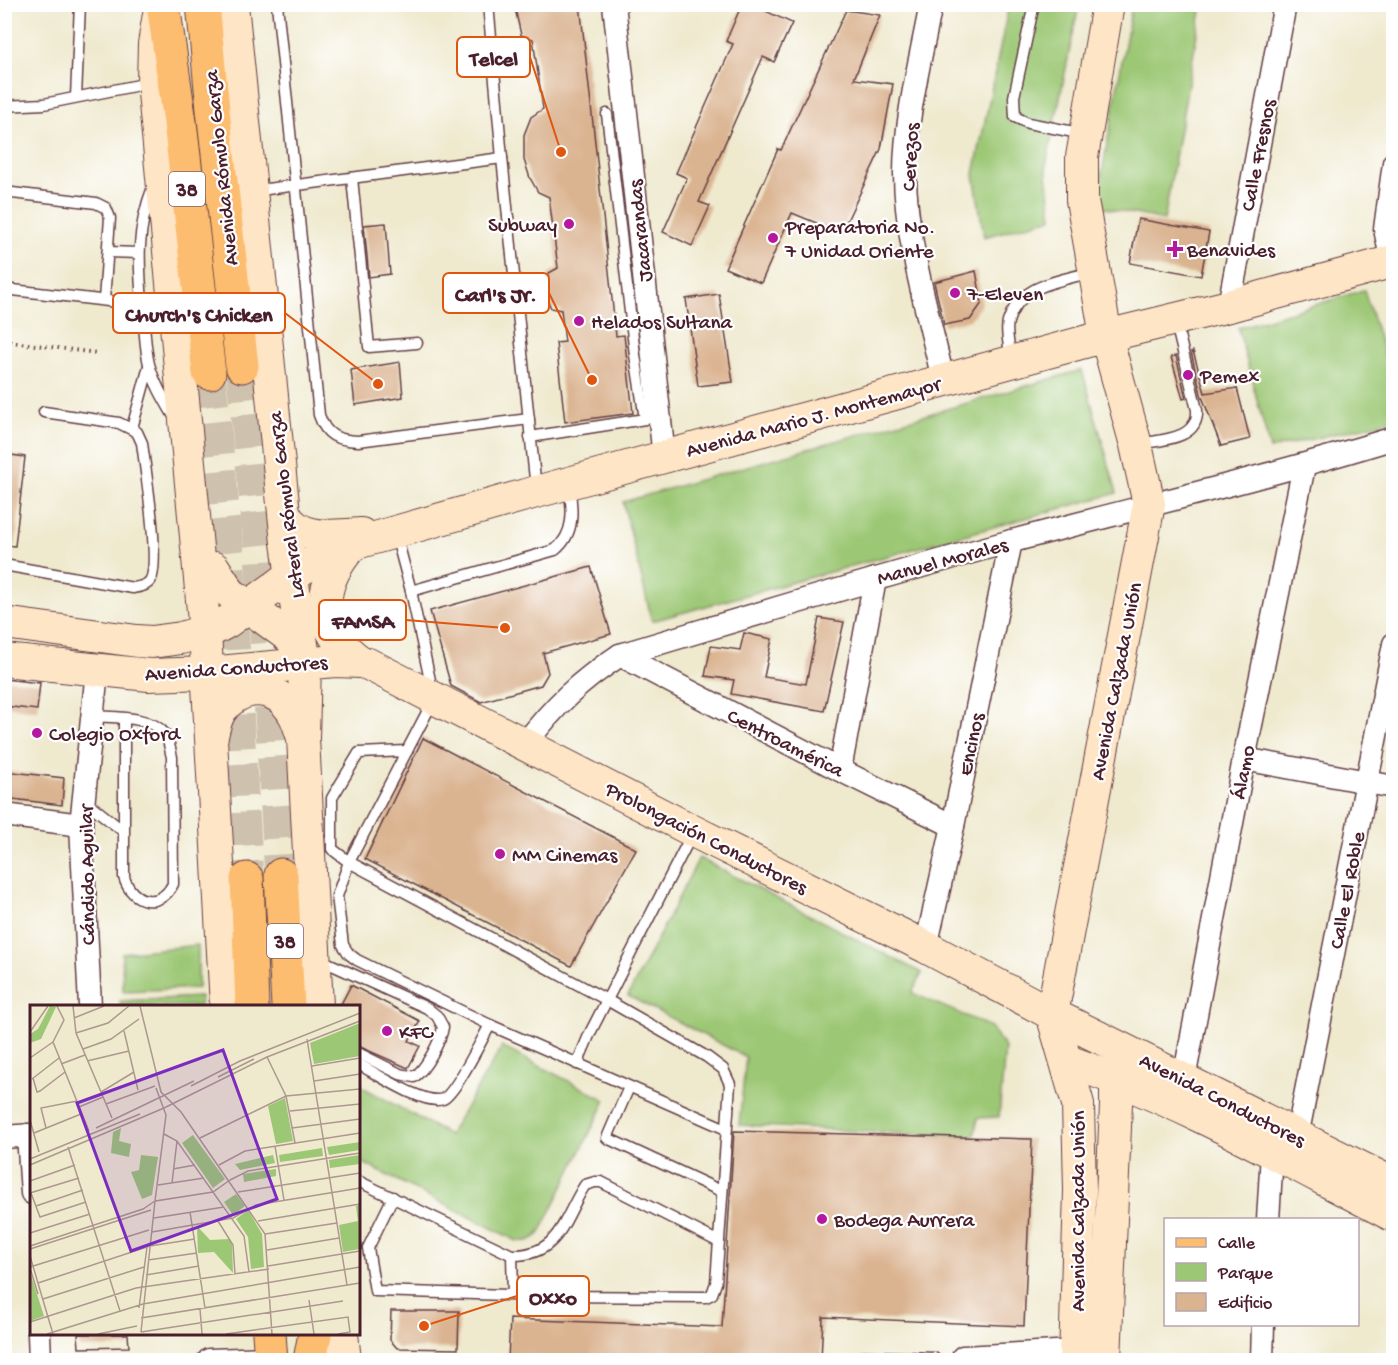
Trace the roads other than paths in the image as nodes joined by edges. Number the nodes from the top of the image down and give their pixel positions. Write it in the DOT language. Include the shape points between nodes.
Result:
graph roads {
  1 [pos="81,4"];
  2 [pos="162,4"];
  3 [pos="203,4"];
  4 [pos="232,4"];
  5 [pos="277,4"];
  6 [pos="488,4"];
  7 [pos="614,4"];
  8 [pos="931,4"];
  9 [pos="1034,4"];
  10 [pos="1108,4"];
  11 [pos="1285,4"];
  12 [pos="153,82"];
  13 [pos="76,97"];
  14 [pos="4,106"];
  15 [pos="607,114"];
  16 [pos="1086,135"];
  17 [pos="502,158"];
  18 [pos="1394,163"];
  19 [pos="160,170"];
  20 [pos="352,178"];
  21 [pos="624,180"];
  22 [pos="295,186"];
  23 [pos="4,192"];
  24 [pos="252,192"];
  25 [pos="108,252"];
  26 [pos="138,254"];
  27 [pos="1392,265"];
  28 [pos="1094,272"];
  29 [pos="4,289"];
  30 [pos="104,300"];
  31 [pos="142,303"];
  32 [pos="1229,306"];
  33 [pos="1175,320"];
  34 [pos="1106,336"];
  35 [pos="417,343"];
  36 [pos="644,352"];
  37 [pos="1012,362"];
  38 [pos="150,366"];
  39 [pos="242,366"];
  40 [pos="209,373"];
  41 [pos="943,380"];
  42 [pos="44,412"];
  43 [pos="529,419"];
  44 [pos="132,428"];
  45 [pos="186,436"];
  46 [pos="530,438"];
  47 [pos="1394,438"];
  48 [pos="1136,445"];
  49 [pos="664,457"];
  50 [pos="1304,466"];
  51 [pos="568,483"];
  52 [pos="536,492"];
  53 [pos="1149,504"];
  54 [pos="285,528"];
  55 [pos="395,532"];
  56 [pos="1011,541"];
  57 [pos="353,544"];
  58 [pos="205,561"];
  59 [pos="4,565"];
  60 [pos="292,575"];
  61 [pos="875,579"];
  62 [pos="411,591"];
  63 [pos="248,607"];
  64 [pos="4,623"];
  65 [pos="205,632"];
  66 [pos="1394,644"];
  67 [pos="620,655"];
  68 [pos="4,660"];
  69 [pos="334,662"];
  70 [pos="259,669"];
  71 [pos="97,671"];
  72 [pos="208,673"];
  73 [pos="434,699"];
  74 [pos="296,706"];
  75 [pos="92,716"];
  76 [pos="124,719"];
  77 [pos="211,740"];
  78 [pos="525,744"];
  79 [pos="407,751"];
  80 [pos="1244,759"];
  81 [pos="840,770"];
  82 [pos="1367,782"];
  83 [pos="1394,787"];
  84 [pos="84,800"];
  85 [pos="4,815"];
  86 [pos="81,825"];
  87 [pos="953,826"];
  88 [pos="123,831"];
  89 [pos="693,831"];
  90 [pos="349,862"];
  91 [pos="281,875"];
  92 [pos="247,879"];
  93 [pos="324,896"];
  94 [pos="926,947"];
  95 [pos="314,957"];
  96 [pos="607,1000"];
  97 [pos="90,1005"];
  98 [pos="226,1005"];
  99 [pos="252,1005"];
  100 [pos="288,1005"];
  101 [pos="317,1005"];
  102 [pos="1052,1014"];
  103 [pos="490,1025"];
  104 [pos="360,1054"];
  105 [pos="1067,1061"];
  106 [pos="578,1064"];
  107 [pos="360,1065"];
  108 [pos="1116,1077"];
  109 [pos="1184,1079"];
  110 [pos="629,1087"];
  111 [pos="726,1129"];
  112 [pos="30,1135"];
  113 [pos="4,1137"];
  114 [pos="1285,1145"];
  115 [pos="360,1181"];
  116 [pos="1394,1184"];
  117 [pos="721,1191"];
  118 [pos="393,1197"];
  119 [pos="1394,1216"];
  120 [pos="1268,1218"];
  121 [pos="719,1242"];
  122 [pos="512,1255"];
  123 [pos="513,1295"];
  124 [pos="1263,1326"];
  125 [pos="39,1335"];
  126 [pos="304,1335"];
  127 [pos="315,1335"];
  128 [pos="342,1335"];
  129 [pos="270,1351"];
  130 [pos="1075,1356"];
  131 [pos="963,1357"];
  132 [pos="934,1358"];
  133 [pos="40,1360"];
  134 [pos="210,1360"];
  135 [pos="305,1360"];
  136 [pos="310,1360"];
  137 [pos="345,1360"];
  138 [pos="854,1360"];
  139 [pos="1106,1360"];
  140 [pos="1262,1360"];
  1 -- 13 [label="lane"];
  2 -- 12 [label="street" via="154,44"];
  2 -- 40 [label="main road, Avenida Rómulo Garza / 38"];
  3 -- 39 [label="main road, Avenida Rómulo Garza / 38"];
  4 -- 24 [label="street, Lateral Rómulo Garza"];
  5 -- 22 [label="lane"];
  6 -- 17 [label="lane"];
  7 -- 21 [label="street, Jacarandas"];
  8 -- 41 [label="street, Cerezos" via="910,118 905,191"];
  9 -- 16 [label="lane" via="1014,97 1015,117"];
  10 -- 16 [label="street, Avenida Calzada Unión"];
  11 -- 32 [label="street, Calle Fresnos"];
  12 -- 13 [label="lane"];
  12 -- 19 [label="street"];
  13 -- 14 [label="lane"];
  15 -- 21 [label="lane"];
  16 -- 28 [label="street, Avenida Calzada Unión" via="1080,183"];
  17 -- 20 [label="lane"];
  17 -- 43 [label="lane"];
  18 -- 27 [label="street" via="1385,229"];
  19 -- 26 [label="lane" via="141,228"];
  19 -- 45 [label="street"];
  20 -- 22 [label="lane"];
  20 -- 35 [label="lane" via="369,346"];
  21 -- 36 [label="street, Jacarandas"];
  22 -- 24 [label="lane"];
  22 -- 43 [label="lane" via="319,415 328,433 338,439 358,441"];
  23 -- 25 [label="lane" via="103,206 110,218"];
  24 -- 54 [label="street, Lateral Rómulo Garza"];
  25 -- 26 [label="lane"];
  25 -- 30 [label="lane"];
  26 -- 31 [label="lane"];
  27 -- 32 [label="street, Avenida Mario J. Montemayor"];
  28 -- 34 [label="street, Avenida Calzada Unión"];
  28 -- 37 [label="lane" via="1033,289 1020,299 1007,324"];
  29 -- 30 [label="lane"];
  30 -- 31 [label="lane"];
  31 -- 38 [label="lane"];
  32 -- 33 [label="street, Avenida Mario J. Montemayor"];
  33 -- 34 [label="street, Avenida Mario J. Montemayor"];
  33 -- 48 [label="lane" via="1197,422 1178,437"];
  34 -- 37 [label="street, Avenida Mario J. Montemayor"];
  34 -- 48 [label="street, Avenida Calzada Unión"];
  36 -- 46 [label="lane" via="645,419"];
  36 -- 49 [label="street, Jacarandas"];
  37 -- 41 [label="street, Avenida Mario J. Montemayor"];
  38 -- 44 [label="lane"];
  38 -- 45 [label="lane"];
  41 -- 49 [label="street, Avenida Mario J. Montemayor"];
  42 -- 44 [label="lane"];
  43 -- 46 [label="lane"];
  44 -- 59 [label="lane" via="142,443 153,546 150,581 133,588"];
  45 -- 58 [label="street"];
  46 -- 52 [label="lane"];
  47 -- 50 [label="street, Manuel Morales"];
  48 -- 53 [label="street, Avenida Calzada Unión"];
  49 -- 51 [label="street, Avenida Mario J. Montemayor"];
  50 -- 53 [label="street, Manuel Morales"];
  50 -- 80 [label="street, Álamo"];
  51 -- 52 [label="street, Avenida Mario J. Montemayor"];
  51 -- 62 [label="lane" via="571,524 568,535 555,550"];
  52 -- 55 [label="street, Avenida Mario J. Montemayor"];
  53 -- 56 [label="street, Manuel Morales"];
  53 -- 102 [label="street, Avenida Calzada Unión"];
  54 -- 55 [label="street" via="287,520 316,535"];
  54 -- 58 [label="street" via="275,562 254,577 238,578"];
  54 -- 60 [label="street, Lateral Rómulo Garza"];
  55 -- 57 [label="street, Avenida Mario J. Montemayor"];
  55 -- 62 [label="lane"];
  56 -- 61 [label="street, Manuel Morales"];
  56 -- 87 [label="street, Encinos"];
  57 -- 60 [label="street, Avenida Mario J. Montemayor"];
  57 -- 69 [label="street" via="331,576 326,593 329,623 346,650"];
  58 -- 63 [label="street" via="230,593"];
  58 -- 65 [label="street"];
  60 -- 63 [label="street, Avenida Mario J. Montemayor"];
  60 -- 69 [label="street, Lateral Rómulo Garza"];
  61 -- 67 [label="street, Manuel Morales"];
  61 -- 81 [label="street"];
  62 -- 73 [label="lane"];
  63 -- 65 [label="street, Avenida Conductores"];
  63 -- 69 [label="street" via="292,639"];
  64 -- 65 [label="street, Avenida Conductores" via="152,642"];
  65 -- 70 [label="street"];
  65 -- 72 [label="street"];
  66 -- 82 [label="street, Calle El Roble"];
  67 -- 78 [label="street, Manuel Morales" via="570,691"];
  67 -- 81 [label="street, Centroamérica"];
  68 -- 71 [label="street, Avenida Conductores"];
  69 -- 70 [label="street, Avenida Conductores"];
  69 -- 73 [label="street, Prolongación Conductores" via="376,668"];
  69 -- 74 [label="street, Lateral Rómulo Garza"];
  70 -- 72 [label="street, Avenida Conductores"];
  70 -- 74 [label="street"];
  71 -- 72 [label="street, Avenida Conductores" via="150,675"];
  71 -- 75 [label="street, Cándido Aguilar"];
  72 -- 77 [label="street"];
  73 -- 78 [label="street, Prolongación Conductores"];
  73 -- 79 [label="lane"];
  74 -- 77 [label="street" via="270,692 241,693 221,709"];
  74 -- 93 [label="street"];
  75 -- 76 [label="lane"];
  75 -- 84 [label="street, Cándido Aguilar"];
  76 -- 88 [label="lane"];
  76 -- 88 [label="lane" via="158,728 165,735 172,757 172,884 161,898 138,897 127,887"];
  77 -- 98 [label="street"];
  78 -- 89 [label="street, Prolongación Conductores"];
  79 -- 90 [label="lane"];
  79 -- 90 [label="lane" via="359,753 332,798 332,849"];
  80 -- 82 [label="street"];
  80 -- 109 [label="street, Álamo"];
  81 -- 87 [label="street, Centroamérica"];
  82 -- 83 [label="street"];
  82 -- 114 [label="street, Calle El Roble"];
  84 -- 86 [label="street, Cándido Aguilar"];
  84 -- 88 [label="lane"];
  85 -- 86 [label="street"];
  86 -- 97 [label="street, Cándido Aguilar"];
  87 -- 94 [label="street, Encinos"];
  89 -- 94 [label="street, Prolongación Conductores"];
  89 -- 96 [label="lane"];
  90 -- 93 [label="lane"];
  90 -- 96 [label="lane"];
  91 -- 100 [label="main road, 38"];
  92 -- 99 [label="main road, 38"];
  93 -- 95 [label="street"];
  93 -- 103 [label="lane" via="349,954"];
  94 -- 102 [label="street, Prolongación Conductores"];
  95 -- 101 [label="street"];
  95 -- 104 [label="lane" via="427,1008 443,1027 423,1070 414,1077"];
  96 -- 106 [label="lane"];
  96 -- 111 [label="lane" via="723,1069 730,1084"];
  102 -- 105 [label="street, Avenida Calzada Unión"];
  102 -- 109 [label="street, Avenida Conductores"];
  103 -- 106 [label="lane"];
  103 -- 107 [label="lane" via="450,1095 442,1100 420,1097"];
  105 -- 108 [label="street, Avenida Conductores"];
  105 -- 130 [label="street, Avenida Calzada Unión" via="1078,1104 1081,1142"];
  106 -- 110 [label="lane"];
  108 -- 114 [label="street, Avenida Conductores"];
  108 -- 139 [label="street, Avenida Calzada Unión"];
  109 -- 114 [label="street, Avenida Conductores"];
  110 -- 111 [label="lane"];
  110 -- 117 [label="lane" via="607,1138"];
  111 -- 117 [label="lane"];
  112 -- 113 [label="street"];
  114 -- 116 [label="street, Avenida Conductores"];
  114 -- 119 [label="street, Avenida Conductores"];
  114 -- 120 [label="street, Calle El Roble"];
  115 -- 118 [label="lane"];
  117 -- 121 [label="lane"];
  118 -- 122 [label="lane"];
  118 -- 123 [label="lane" via="368,1248 375,1291"];
  121 -- 122 [label="lane" via="595,1182 585,1185 549,1245 528,1254"];
  121 -- 123 [label="lane" via="716,1283 706,1297"];
  122 -- 123 [label="lane"];
  124 -- 140 [label="street"];
  125 -- 133 [label="street"];
  126 -- 135 [label="main road"];
  127 -- 136 [label="main road"];
  128 -- 137 [label="street"];
  129 -- 134 [label="street"];
  130 -- 131 [label="street"];
  132 -- 138 [label="lane" via="864,1356"];
}
